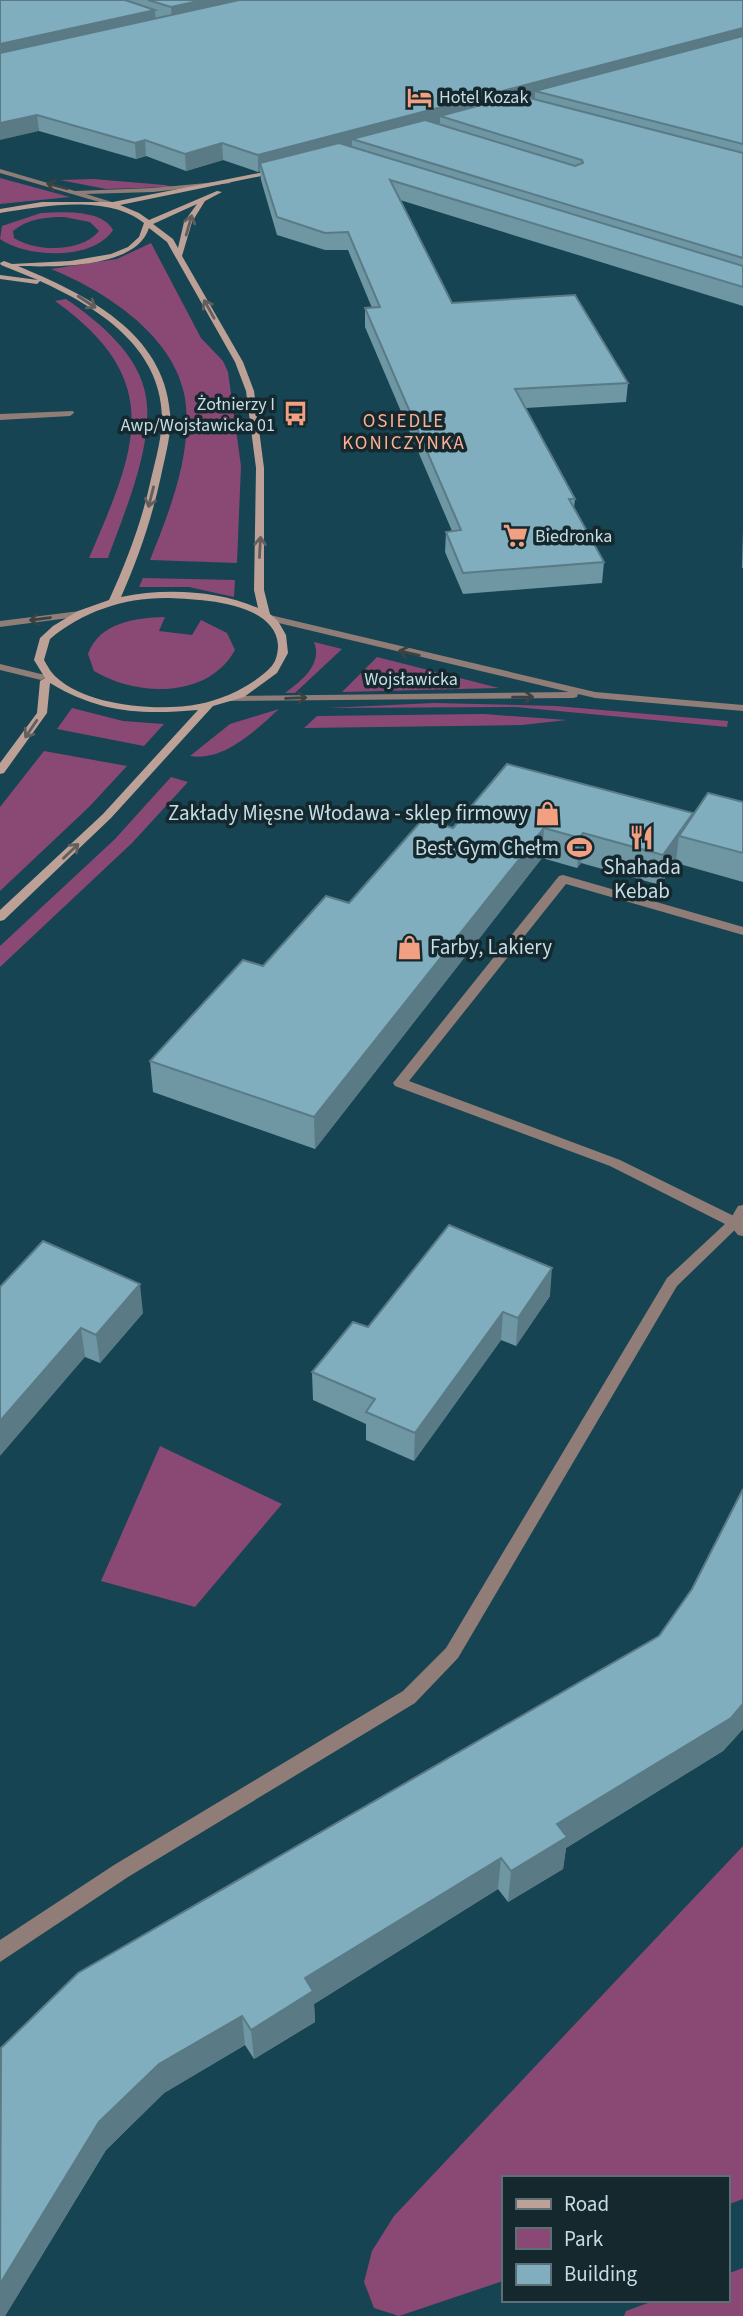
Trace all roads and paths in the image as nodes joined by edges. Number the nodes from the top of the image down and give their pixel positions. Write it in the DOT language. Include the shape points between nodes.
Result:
graph roads {
  1 [pos="286,169"];
  2 [pos="0,171"];
  3 [pos="246,180"];
  4 [pos="228,183"];
  5 [pos="77,192"];
  6 [pos="205,198"];
  7 [pos="113,204"];
  8 [pos="0,211"];
  9 [pos="147,224"];
  10 [pos="179,256"];
  11 [pos="2,262"];
  12 [pos="0,277"];
  13 [pos="58,285"];
  14 [pos="70,413"];
  15 [pos="0,417"];
  16 [pos="113,603"];
  17 [pos="80,614"];
  18 [pos="268,616"];
  19 [pos="0,624"];
  20 [pos="0,667"];
  21 [pos="43,679"];
  22 [pos="595,695"];
  23 [pos="228,699"];
  24 [pos="208,706"];
  25 [pos="743,708"];
  26 [pos="0,771"];
  27 [pos="0,916"];
  28 [pos="743,931"];
  29 [pos="740,1222"];
  30 [pos="0,1952"];
  1 -- 3 [label="main road"];
  5 -- 2 [label="street, one-way"];
  3 -- 4 [label="main road"];
  3 -- 6 [label="main road"];
  4 -- 5 [label="street" via="153,191"];
  4 -- 7 [label="main road"];
  5 -- 7 [label="street"];
  6 -- 9 [label="main road"];
  10 -- 6 [label="main road, one-way" via="188,222"];
  7 -- 8 [label="main road" via="42,204"];
  7 -- 9 [label="main road" via="137,214"];
  9 -- 10 [label="main road" via="161,232"];
  9 -- 11 [label="main road" via="140,241 104,257 58,264"];
  18 -- 10 [label="main road, one-way" via="258,575 260,468 250,391 239,362"];
  11 -- 13 [label="main road"];
  12 -- 13 [label="main road"];
  13 -- 16 [label="main road, one-way" via="125,330 152,364 163,392 166,413 160,464 141,537"];
  14 -- 15 [label="street"];
  16 -- 17 [label="main road"];
  16 -- 18 [label="main road" via="152,595 187,595"];
  17 -- 19 [label="street, one-way"];
  17 -- 21 [label="main road" via="37,646 35,661"];
  22 -- 18 [label="street, Wojsławicka, one-way" via="373,645"];
  18 -- 23 [label="main road" via="284,639 281,660 251,689"];
  20 -- 21 [label="street"];
  21 -- 24 [label="main road" via="85,701 124,710 169,712"];
  21 -- 26 [label="main road, one-way" via="42,713"];
  23 -- 22 [label="street, Wojsławicka, one-way"];
  22 -- 25 [label="street, Wojsławicka"];
  23 -- 24 [label="main road"];
  27 -- 24 [label="main road, one-way" via="107,816"];
  28 -- 29 [label="street" via="563,879 400,1083 615,1163"];
  29 -- 30 [label="street" via="672,1282 452,1653 409,1697 121,1871"];
}
